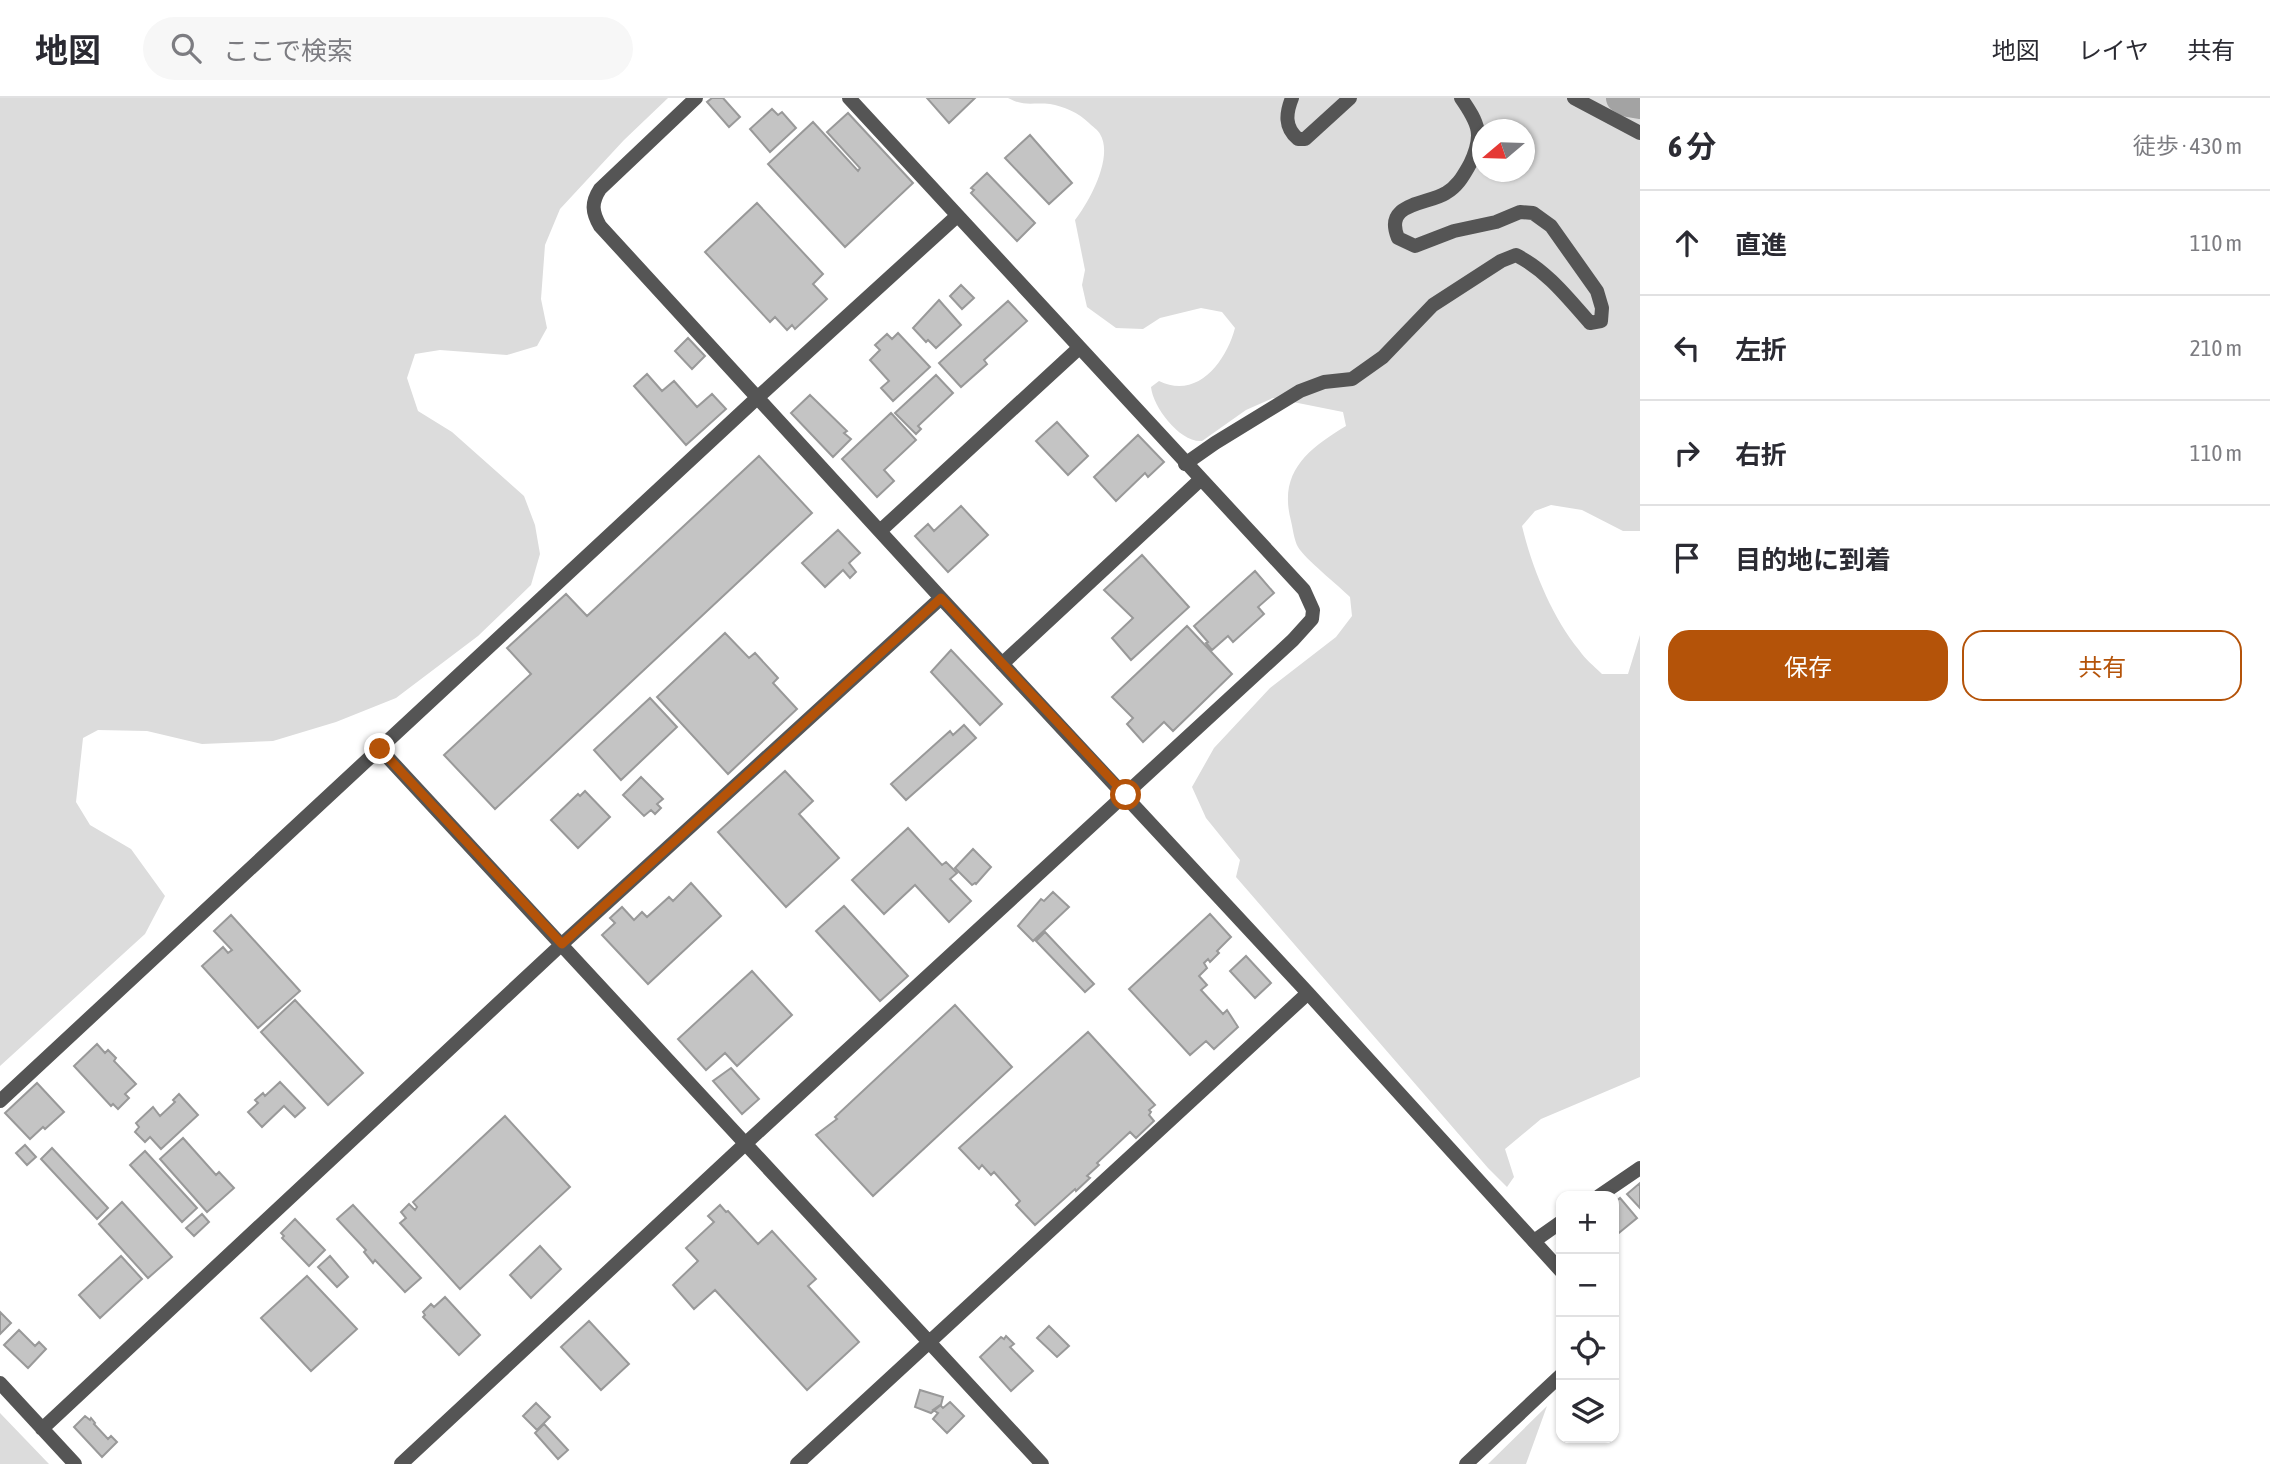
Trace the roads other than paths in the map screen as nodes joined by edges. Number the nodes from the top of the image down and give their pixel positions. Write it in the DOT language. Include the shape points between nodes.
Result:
graph roads {
  1 [pos="696,98"];
  2 [pos="849,98"];
  3 [pos="1292,98"];
  4 [pos="1350,98"];
  5 [pos="1461,98"];
  6 [pos="1574,98"];
  7 [pos="1640,133"];
  8 [pos="957,216"];
  9 [pos="1079,348"];
  10 [pos="757,398"];
  11 [pos="1185,464"];
  12 [pos="1200,480"];
  13 [pos="880,531"];
  14 [pos="941,598"];
  15 [pos="1002,664"];
  16 [pos="380,749"];
  17 [pos="1126,795"];
  18 [pos="562,944"];
  19 [pos="1308,993"];
  20 [pos="0,1101"];
  21 [pos="745,1144"];
  22 [pos="1640,1168"];
  23 [pos="1606,1191"];
  24 [pos="1556,1226"];
  25 [pos="1534,1241"];
  26 [pos="1556,1265"];
  27 [pos="929,1342"];
  28 [pos="1556,1380"];
  29 [pos="0,1383"];
  30 [pos="42,1429"];
  31 [pos="75,1464"];
  32 [pos="401,1464"];
  33 [pos="797,1464"];
  34 [pos="1042,1464"];
  35 [pos="1466,1464"];
  1 -- 10 [label="street" via="600,189 592,205 594,216"];
  2 -- 8 [label="street"];
  3 -- 4 [label="street" via="1287,121 1298,139 1305,139"];
  5 -- 11 [label="street" via="1479,134 1475,152 1457,185 1403,210 1395,225 1398,239 1415,246 1520,212 1533,213 1551,226 1597,291 1601,321 1590,323 1534,264 1516,256 1501,261 1433,305 1383,357 1352,379 1300,391"];
  6 -- 7 [label="street"];
  8 -- 9 [label="street"];
  8 -- 10 [label="street"];
  9 -- 11 [label="street"];
  9 -- 13 [label="street"];
  10 -- 13 [label="street"];
  10 -- 16 [label="street"];
  11 -- 12 [label="street"];
  12 -- 15 [label="street"];
  12 -- 17 [label="street" via="1304,590 1312,619"];
  13 -- 14 [label="street"];
  14 -- 15 [label="street"];
  14 -- 18 [label="street"];
  15 -- 17 [label="street"];
  16 -- 18 [label="street"];
  16 -- 20 [label="street"];
  17 -- 19 [label="street"];
  17 -- 21 [label="street"];
  18 -- 21 [label="street"];
  18 -- 30 [label="street"];
  19 -- 25 [label="street"];
  19 -- 27 [label="street"];
  21 -- 27 [label="street"];
  21 -- 32 [label="street"];
  22 -- 23 [label="street"];
  24 -- 25 [label="street"];
  25 -- 26 [label="street"];
  27 -- 33 [label="street"];
  27 -- 34 [label="street"];
  28 -- 35 [label="street"];
  29 -- 30 [label="street"];
  30 -- 31 [label="street"];
}
